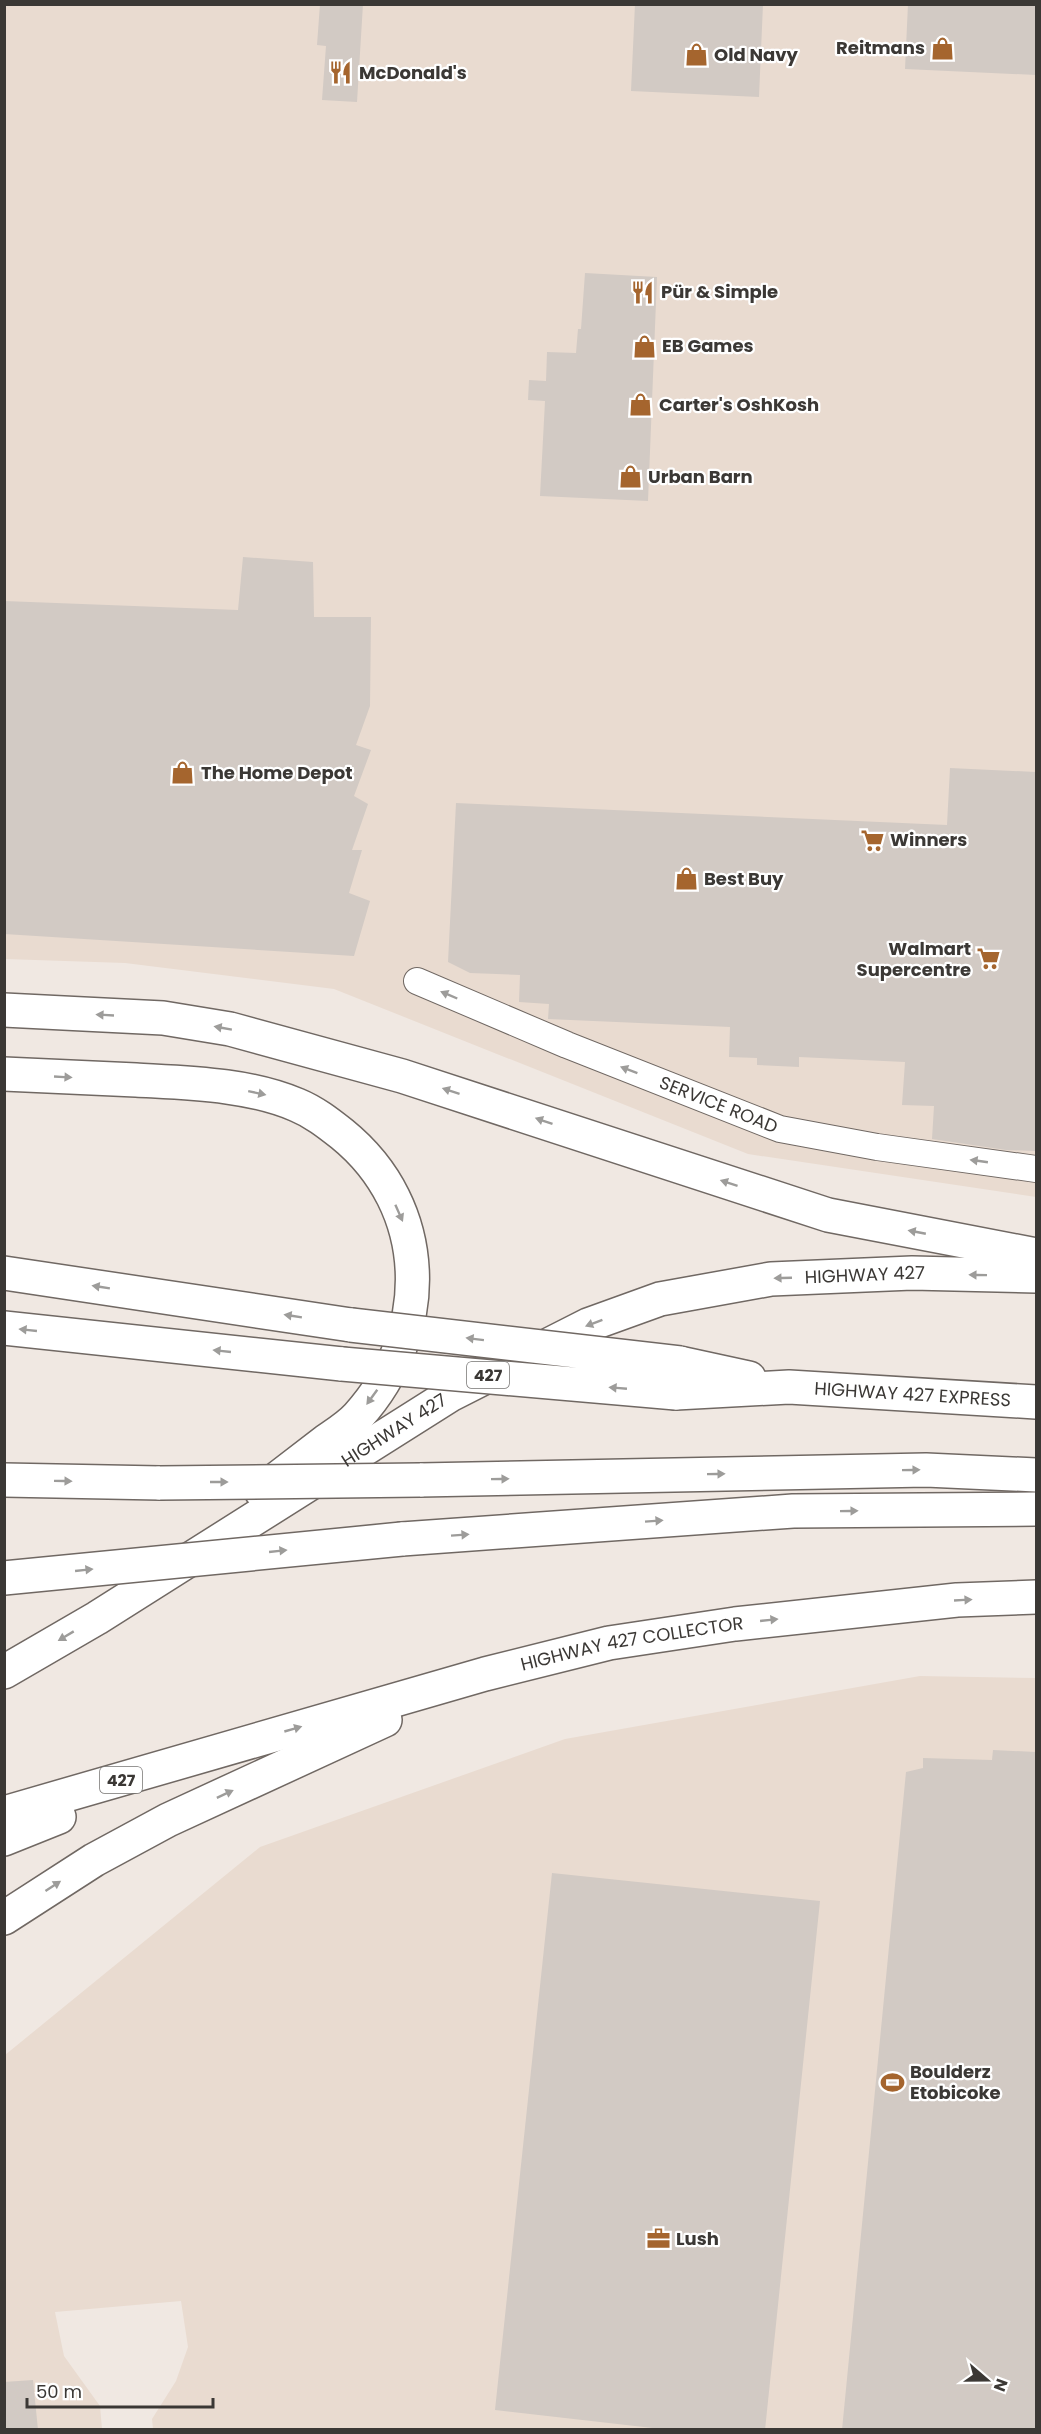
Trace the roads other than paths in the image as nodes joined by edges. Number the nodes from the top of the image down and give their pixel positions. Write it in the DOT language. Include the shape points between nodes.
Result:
graph roads {
  1 [pos="417,981"];
  2 [pos="4,1011"];
  3 [pos="4,1074"];
  4 [pos="1036,1169"];
  5 [pos="1036,1255"];
  6 [pos="4,1273"];
  7 [pos="1036,1276"];
  8 [pos="4,1328"];
  9 [pos="678,1378"];
  10 [pos="1036,1402"];
  11 [pos="1036,1474"];
  12 [pos="4,1480"];
  13 [pos="1036,1509"];
  14 [pos="4,1578"];
  15 [pos="1036,1597"];
  16 [pos="97,1618"];
  17 [pos="4,1672"];
  18 [pos="485,1674"];
  19 [pos="237,1746"];
  20 [pos="4,1814"];
  21 [pos="4,1839"];
  22 [pos="4,1918"];
  4 -- 1 [label="street, SERVICE ROAD, one-way" via="780,1129 567,1046"];
  5 -- 2 [label="highway, one-way" via="828,1215 402,1076 230,1029 163,1018"];
  3 -- 16 [label="highway, one-way" via="182,1082 237,1089 296,1104 361,1149 378,1169 404,1222 412,1255 414,1292 394,1361 357,1417"];
  9 -- 6 [label="highway, one-way, bridge"];
  7 -- 16 [label="highway, HIGHWAY 427 / 427, one-way" via="912,1273 771,1279 660,1299 588,1325 450,1395"];
  9 -- 8 [label="highway, one-way, bridge" via="342,1364"];
  9 -- 10 [label="highway, HIGHWAY 427 EXPRESS"];
  12 -- 11 [label="highway, one-way, bridge" via="420,1480 926,1470"];
  14 -- 13 [label="highway, one-way, bridge" via="402,1539 793,1511"];
  18 -- 15 [label="highway, HIGHWAY 427 COLLECTOR / 427, one-way" via="609,1643 735,1624 957,1600"];
  16 -- 17 [label="highway, HIGHWAY 427 / 427, one-way"];
  19 -- 18 [label="highway, HIGHWAY 427 COLLECTOR / 427, one-way"];
  22 -- 18 [label="highway, one-way" via="94,1860 168,1820"];
  19 -- 20 [label="highway, 427"];
  19 -- 21 [label="highway"];
}
